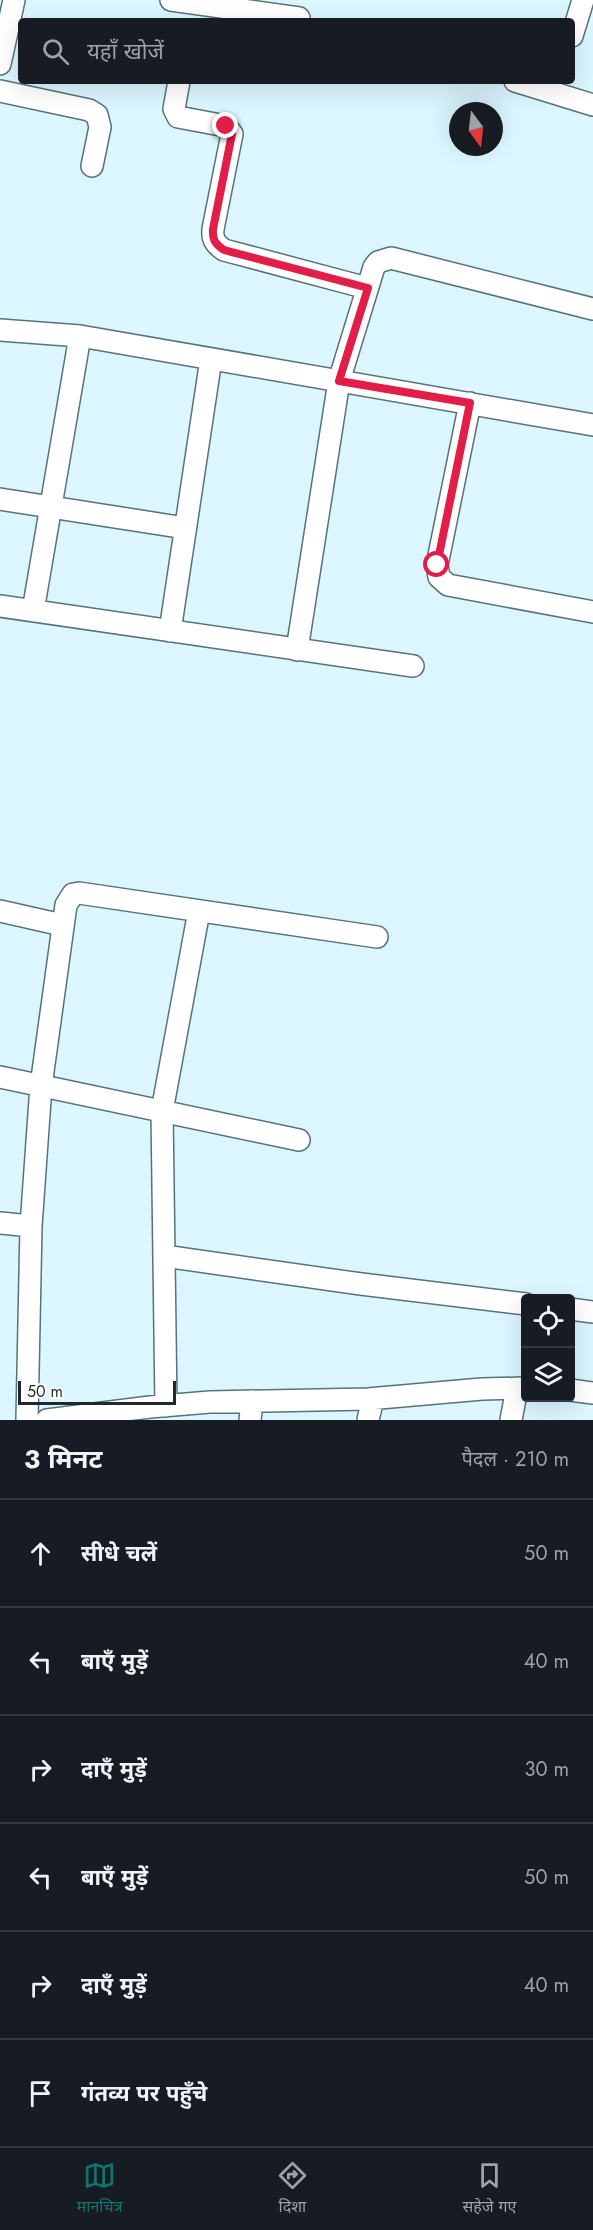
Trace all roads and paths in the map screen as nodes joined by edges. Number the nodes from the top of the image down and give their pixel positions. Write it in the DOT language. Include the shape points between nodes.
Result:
graph roads {
  1 [pos="14,0"];
  2 [pos="171,0"];
  3 [pos="583,0"];
  4 [pos="192,12"];
  5 [pos="299,13"];
  6 [pos="575,26"];
  7 [pos="0,64"];
  8 [pos="178,84"];
  9 [pos="536,84"];
  10 [pos="557,87"];
  11 [pos="0,91"];
  12 [pos="593,105"];
  13 [pos="93,166"];
  14 [pos="368,288"];
  15 [pos="593,309"];
  16 [pos="0,330"];
  17 [pos="80,336"];
  18 [pos="211,359"];
  19 [pos="339,381"];
  20 [pos="470,403"];
  21 [pos="593,425"];
  22 [pos="0,499"];
  23 [pos="50,507"];
  24 [pos="185,528"];
  25 [pos="0,606"];
  26 [pos="33,611"];
  27 [pos="593,612"];
  28 [pos="170,631"];
  29 [pos="297,650"];
  30 [pos="412,666"];
  31 [pos="0,911"];
  32 [pos="199,911"];
  33 [pos="62,926"];
  34 [pos="377,937"];
  35 [pos="0,1077"];
  36 [pos="41,1086"];
  37 [pos="162,1112"];
  38 [pos="299,1140"];
  39 [pos="0,1222"];
  40 [pos="31,1226"];
  41 [pos="164,1256"];
  42 [pos="521,1304"];
  43 [pos="575,1310"];
  44 [pos="593,1312"];
  45 [pos="521,1388"];
  46 [pos="575,1391"];
  47 [pos="593,1393"];
  48 [pos="373,1399"];
  49 [pos="166,1406"];
  50 [pos="251,1411"];
  51 [pos="27,1420"];
  52 [pos="47,1420"];
  53 [pos="368,1420"];
  54 [pos="510,1420"];
  1 -- 7 [label="street"];
  2 -- 4 [label="street"];
  3 -- 6 [label="street"];
  4 -- 5 [label="street"];
  8 -- 14 [label="street" via="174,109 178,117 226,126 232,134 213,229 216,244 224,250"];
  9 -- 10 [label="street"];
  10 -- 12 [label="street"];
  11 -- 13 [label="street" via="97,115 100,127"];
  14 -- 15 [label="street" via="374,267 390,258"];
  14 -- 19 [label="street"];
  16 -- 17 [label="street"];
  17 -- 18 [label="street"];
  17 -- 23 [label="street"];
  18 -- 19 [label="street"];
  18 -- 24 [label="street"];
  19 -- 20 [label="street"];
  19 -- 29 [label="street"];
  20 -- 21 [label="street"];
  20 -- 27 [label="street" via="437,565 439,577 448,585"];
  22 -- 23 [label="street"];
  23 -- 24 [label="street"];
  23 -- 26 [label="street"];
  24 -- 28 [label="street"];
  25 -- 26 [label="street"];
  26 -- 28 [label="street"];
  28 -- 29 [label="street"];
  29 -- 30 [label="street"];
  31 -- 33 [label="street"];
  32 -- 33 [label="street" via="79,893 69,899"];
  32 -- 34 [label="street"];
  32 -- 37 [label="street"];
  33 -- 36 [label="street"];
  35 -- 36 [label="street"];
  36 -- 37 [label="street"];
  36 -- 40 [label="street"];
  37 -- 38 [label="street"];
  37 -- 41 [label="street"];
  39 -- 40 [label="street"];
  40 -- 51 [label="street"];
  41 -- 42 [label="street"];
  41 -- 49 [label="street"];
  43 -- 44 [label="street"];
  45 -- 48 [label="street"];
  45 -- 54 [label="street"];
  46 -- 47 [label="street"];
  48 -- 50 [label="street"];
  48 -- 53 [label="street"];
  49 -- 50 [label="street"];
  49 -- 52 [label="street"];
}
